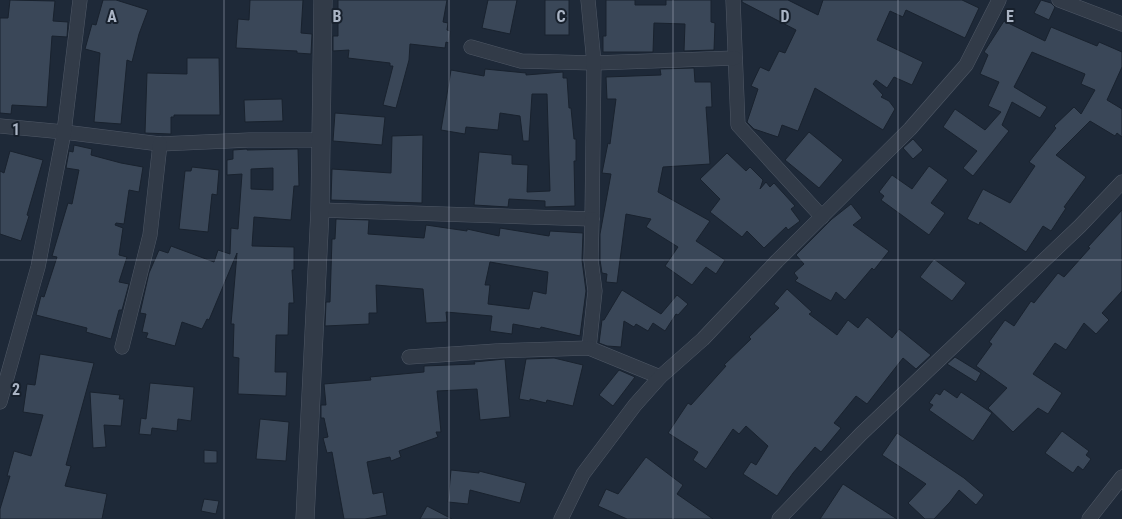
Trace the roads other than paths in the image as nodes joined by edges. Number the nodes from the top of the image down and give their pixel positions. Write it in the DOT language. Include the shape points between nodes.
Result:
graph roads {
  1 [pos="80,0"];
  2 [pos="324,0"];
  3 [pos="588,0"];
  4 [pos="733,0"];
  5 [pos="999,0"];
  6 [pos="1058,0"];
  7 [pos="1122,24"];
  8 [pos="471,47"];
  9 [pos="735,58"];
  10 [pos="594,63"];
  11 [pos="0,126"];
  12 [pos="64,132"];
  13 [pos="321,140"];
  14 [pos="160,144"];
  15 [pos="1122,182"];
  16 [pos="320,210"];
  17 [pos="822,217"];
  18 [pos="592,219"];
  19 [pos="122,347"];
  20 [pos="589,348"];
  21 [pos="409,357"];
  22 [pos="660,376"];
  23 [pos="0,402"];
  24 [pos="1122,477"];
  25 [pos="305,519"];
  26 [pos="561,519"];
  27 [pos="779,519"];
  28 [pos="1089,519"];
  1 -- 12 [label="street"];
  2 -- 13 [label="street"];
  3 -- 10 [label="street"];
  4 -- 9 [label="street"];
  5 -- 17 [label="street" via="966,65 910,129"];
  6 -- 7 [label="street"];
  8 -- 10 [label="street" via="521,61"];
  9 -- 10 [label="street"];
  9 -- 17 [label="street" via="738,125"];
  10 -- 18 [label="street"];
  11 -- 12 [label="street"];
  12 -- 14 [label="street"];
  12 -- 23 [label="street" via="38,267"];
  13 -- 14 [label="street"];
  13 -- 16 [label="street"];
  14 -- 19 [label="street" via="150,235"];
  15 -- 27 [label="street" via="861,434"];
  16 -- 18 [label="street"];
  16 -- 25 [label="street"];
  17 -- 22 [label="street" via="702,339"];
  18 -- 20 [label="street" via="590,260 595,291"];
  20 -- 21 [label="street"];
  20 -- 22 [label="street"];
  22 -- 26 [label="street" via="583,474"];
  24 -- 28 [label="street"];
}
